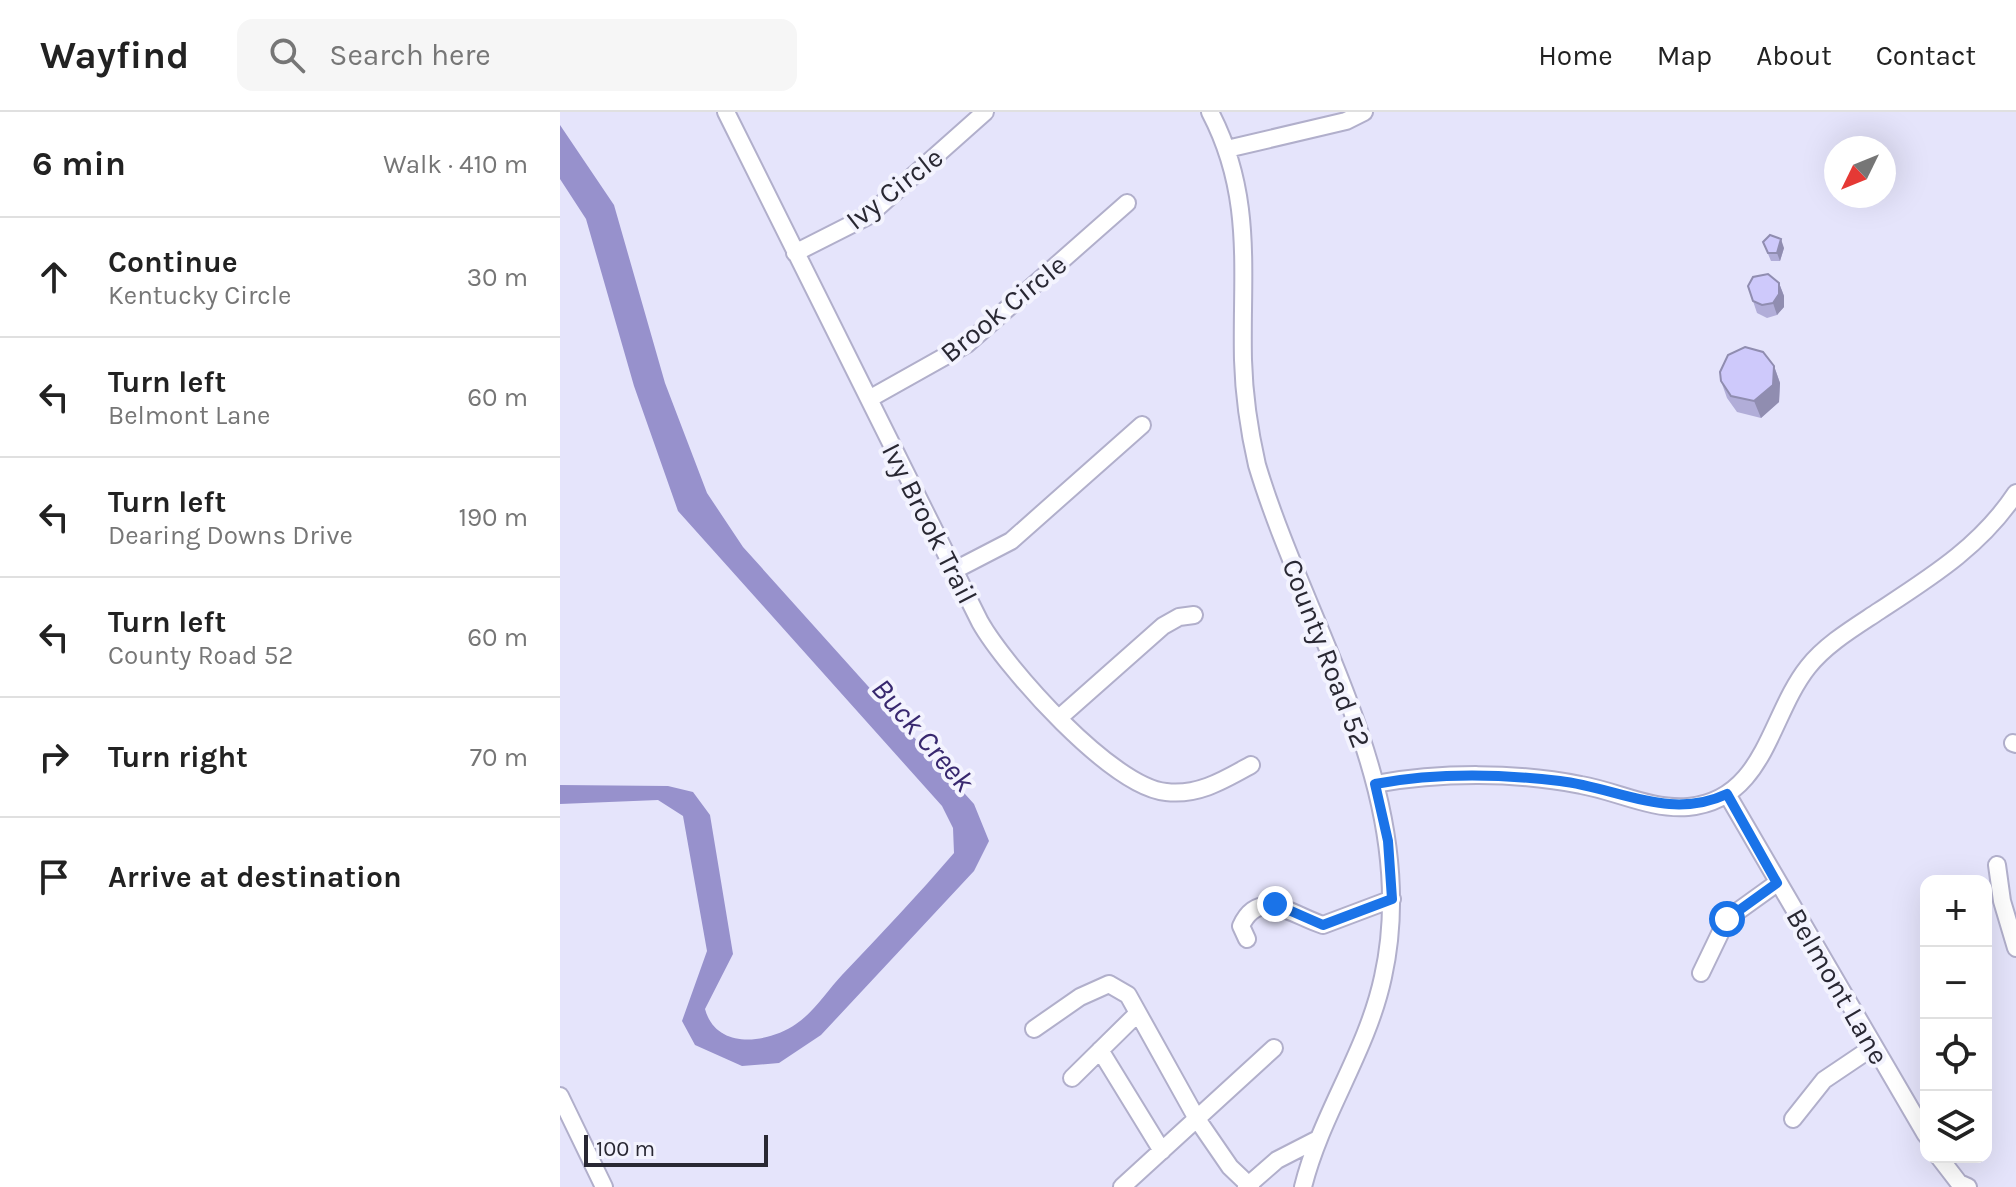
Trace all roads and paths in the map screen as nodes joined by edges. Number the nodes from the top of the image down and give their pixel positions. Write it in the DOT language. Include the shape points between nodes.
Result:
graph roads {
  1 [pos="985,112"];
  2 [pos="1210,112"];
  3 [pos="1364,112"];
  4 [pos="729,113"];
  5 [pos="1227,149"];
  6 [pos="1127,203"];
  7 [pos="795,253"];
  8 [pos="869,399"];
  9 [pos="1142,425"];
  10 [pos="2016,493"];
  11 [pos="955,570"];
  12 [pos="1194,615"];
  13 [pos="1059,718"];
  14 [pos="1251,765"];
  15 [pos="1375,784"];
  16 [pos="1727,794"];
  17 [pos="1997,865"];
  18 [pos="1777,883"];
  19 [pos="1392,899"];
  20 [pos="1247,939"];
  21 [pos="2016,948"];
  22 [pos="1701,973"];
  23 [pos="1138,1013"];
  24 [pos="1034,1029"];
  25 [pos="1873,1047"];
  26 [pos="1274,1048"];
  27 [pos="1100,1050"];
  28 [pos="1072,1078"];
  29 [pos="560,1096"];
  30 [pos="1197,1119"];
  31 [pos="1793,1119"];
  32 [pos="1920,1125"];
  33 [pos="1318,1139"];
  34 [pos="1162,1151"];
  35 [pos="1944,1163"];
  36 [pos="1249,1186"];
  37 [pos="604,1187"];
  38 [pos="1122,1187"];
  39 [pos="1303,1187"];
  40 [pos="1968,1187"];
  1 -- 7 [label="street, Ivy Circle" via="877,208"];
  2 -- 5 [label="street, County Road 52"];
  3 -- 5 [label="street"];
  4 -- 7 [label="street, Ivy Brook Trail"];
  5 -- 15 [label="street, County Road 52" via="1243,219 1243,362 1257,465"];
  6 -- 8 [label="street, Brook Circle" via="967,344"];
  7 -- 8 [label="street, Ivy Brook Trail"];
  8 -- 11 [label="street, Ivy Brook Trail"];
  9 -- 11 [label="street" via="1011,541"];
  10 -- 16 [label="street" via="1972,546 1809,665 1759,762"];
  11 -- 13 [label="street, Ivy Brook Trail" via="986,633"];
  12 -- 13 [label="street" via="1163,626"];
  13 -- 14 [label="street, Ivy Brook Trail" via="1113,767 1153,790 1197,790"];
  15 -- 16 [label="street" via="1524,778 1586,785 1665,806 1698,805"];
  15 -- 19 [label="street, County Road 52" via="1388,841"];
  16 -- 18 [label="street, Belmont Lane"];
  17 -- 21 [label="street"];
  18 -- 22 [label="street" via="1727,919"];
  18 -- 25 [label="street, Belmont Lane"];
  19 -- 20 [label="street" via="1323,925 1275,904 1261,905 1241,926"];
  19 -- 33 [label="street, County Road 52" via="1388,952 1371,1024"];
  23 -- 24 [label="street" via="1128,995 1109,984"];
  23 -- 27 [label="street"];
  23 -- 30 [label="street"];
  25 -- 31 [label="street" via="1824,1080"];
  25 -- 32 [label="street, Belmont Lane"];
  26 -- 30 [label="street"];
  27 -- 28 [label="street"];
  27 -- 34 [label="street"];
  29 -- 37 [label="street"];
  30 -- 34 [label="street"];
  30 -- 36 [label="street"];
  33 -- 36 [label="street" via="1277,1160"];
  33 -- 39 [label="street, County Road 52"];
  34 -- 38 [label="street"];
  35 -- 40 [label="street"];
}
